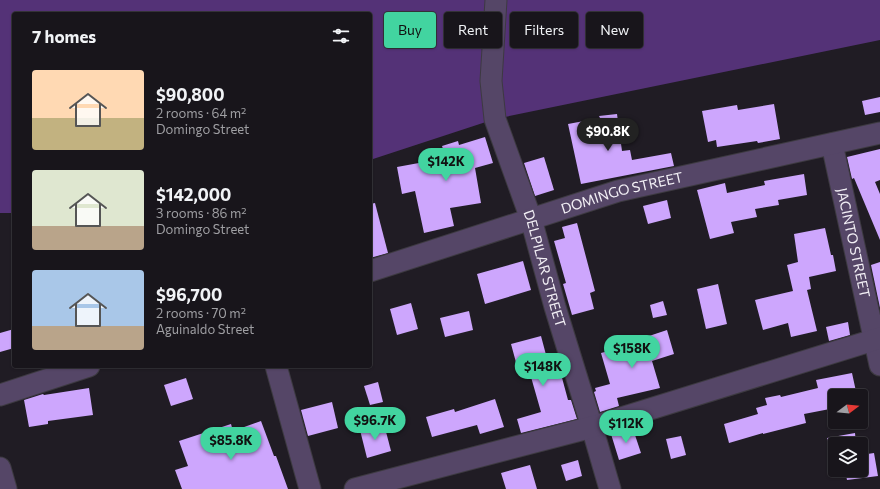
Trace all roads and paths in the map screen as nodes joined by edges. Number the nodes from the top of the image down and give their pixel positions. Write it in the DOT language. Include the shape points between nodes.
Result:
graph roads {
  1 [pos="496,0"];
  2 [pos="880,133"];
  3 [pos="832,144"];
  4 [pos="531,219"];
  5 [pos="372,271"];
  6 [pos="877,339"];
  7 [pos="880,365"];
  8 [pos="83,368"];
  9 [pos="277,368"];
  10 [pos="0,395"];
  11 [pos="592,426"];
  12 [pos="0,468"];
  13 [pos="6,489"];
  14 [pos="310,489"];
  15 [pos="355,489"];
  16 [pos="610,489"];
  1 -- 4 [label="street, DELPILAR STREET" via="491,81 495,119"];
  2 -- 3 [label="street, DOMINGO STREET"];
  3 -- 4 [label="street, DOMINGO STREET" via="618,191"];
  3 -- 6 [label="street, JACINTO STREET"];
  4 -- 5 [label="street, DOMINGO STREET"];
  4 -- 11 [label="street, DELPILAR STREET"];
  6 -- 7 [label="street, JACINTO STREET"];
  6 -- 11 [label="street"];
  8 -- 10 [label="street"];
  9 -- 14 [label="street"];
  11 -- 15 [label="street"];
  11 -- 16 [label="street, DELPILAR STREET"];
  12 -- 13 [label="street"];
}
